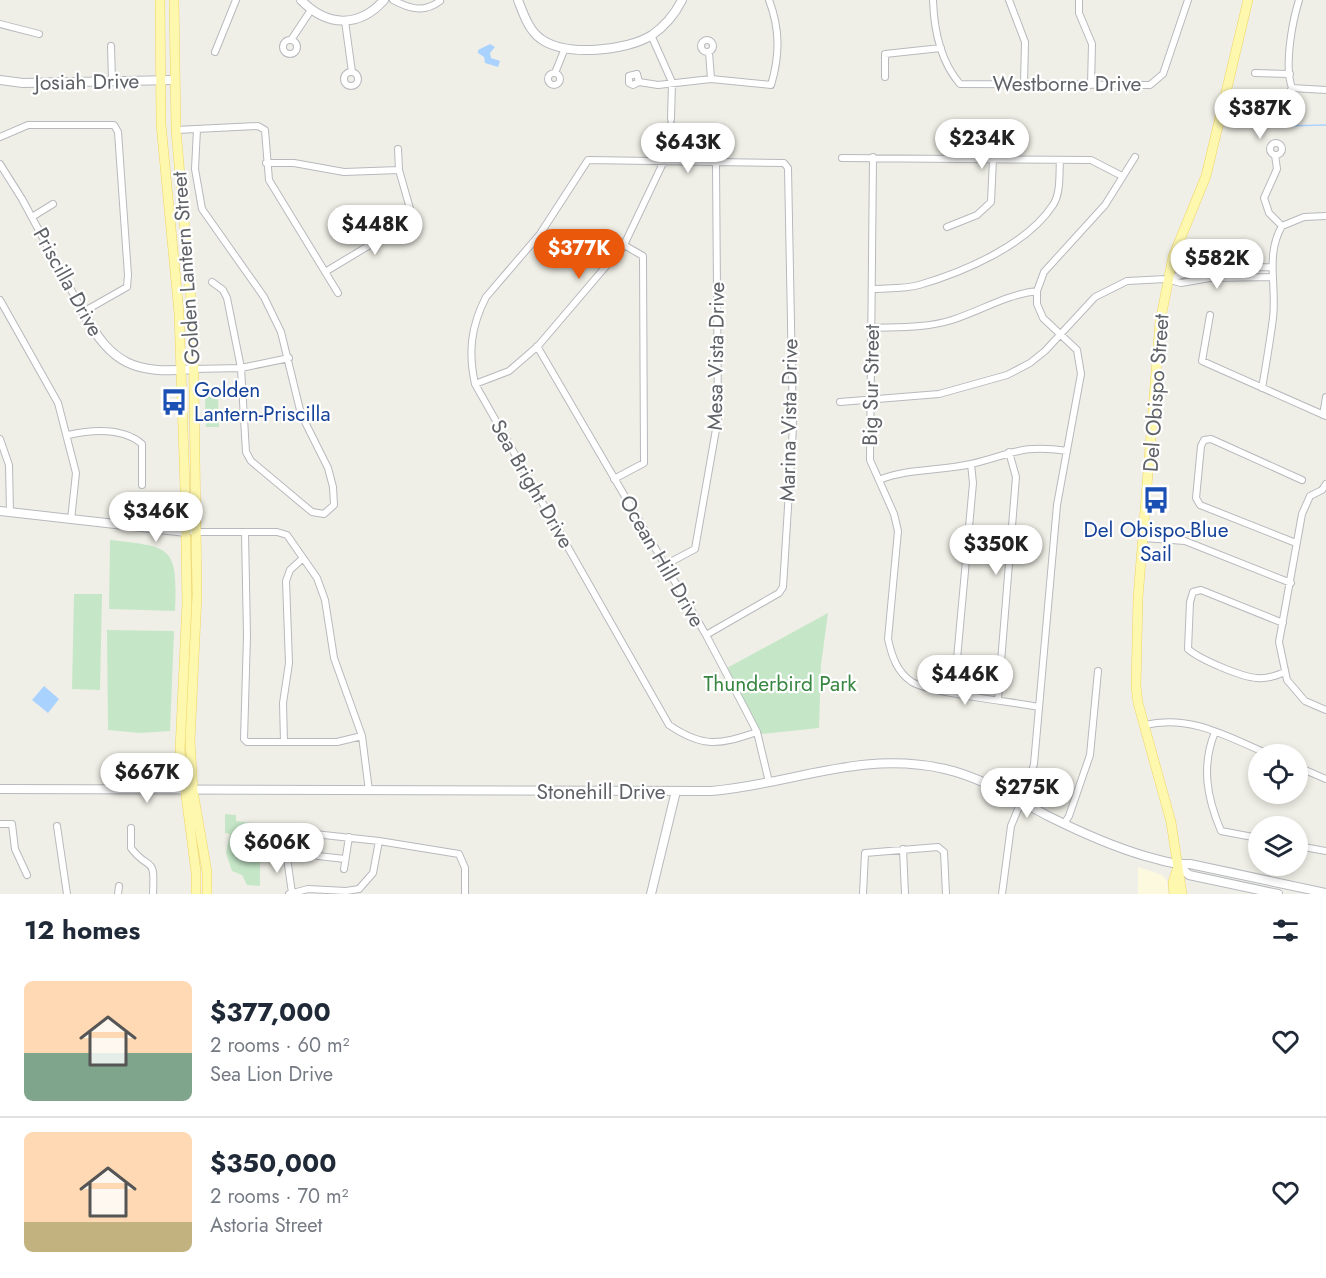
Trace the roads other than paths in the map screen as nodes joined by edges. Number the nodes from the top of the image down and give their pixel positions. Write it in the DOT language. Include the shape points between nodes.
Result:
graph roads {
  1 [pos="160,0"];
  2 [pos="174,0"];
  3 [pos="236,0"];
  4 [pos="301,0"];
  5 [pos="384,0"];
  6 [pos="393,0"];
  7 [pos="440,0"];
  8 [pos="447,0"];
  9 [pos="518,0"];
  10 [pos="682,0"];
  11 [pos="769,0"];
  12 [pos="933,0"];
  13 [pos="1009,0"];
  14 [pos="1079,0"];
  15 [pos="1188,0"];
  16 [pos="1248,0"];
  17 [pos="1299,0"];
  18 [pos="311,10"];
  19 [pos="345,21"];
  20 [pos="0,24"];
  21 [pos="39,34"];
  22 [pos="651,35"];
  23 [pos="291,40"];
  24 [pos="111,46"];
  25 [pos="565,48"];
  26 [pos="940,48"];
  27 [pos="215,52"];
  28 [pos="709,52"];
  29 [pos="352,72"];
  30 [pos="555,73"];
  31 [pos="1255,73"];
  32 [pos="1290,74"];
  33 [pos="885,77"];
  34 [pos="711,79"];
  35 [pos="0,80"];
  36 [pos="175,80"];
  37 [pos="112,81"];
  38 [pos="161,81"];
  39 [pos="672,81"];
  40 [pos="639,82"];
  41 [pos="1024,84"];
  42 [pos="1091,85"];
  43 [pos="1292,88"];
  44 [pos="1326,90"];
  45 [pos="1249,103"];
  46 [pos="197,129"];
  47 [pos="176,130"];
  48 [pos="0,137"];
  49 [pos="398,149"];
  50 [pos="1275,155"];
  51 [pos="873,157"];
  52 [pos="1135,157"];
  53 [pos="842,158"];
  54 [pos="993,159"];
  55 [pos="664,160"];
  56 [pos="1059,160"];
  57 [pos="266,163"];
  58 [pos="716,163"];
  59 [pos="0,164"];
  60 [pos="399,170"];
  61 [pos="1122,176"];
  62 [pos="53,204"];
  63 [pos="1326,216"];
  64 [pos="32,218"];
  65 [pos="1282,226"];
  66 [pos="947,227"];
  67 [pos="624,245"];
  68 [pos="1272,267"];
  69 [pos="325,272"];
  70 [pos="1273,277"];
  71 [pos="1166,279"];
  72 [pos="212,282"];
  73 [pos="873,289"];
  74 [pos="1037,291"];
  75 [pos="338,293"];
  76 [pos="0,300"];
  77 [pos="82,312"];
  78 [pos="1210,315"];
  79 [pos="873,328"];
  80 [pos="1062,333"];
  81 [pos="537,346"];
  82 [pos="289,358"];
  83 [pos="241,368"];
  84 [pos="194,369"];
  85 [pos="180,370"];
  86 [pos="475,384"];
  87 [pos="1262,388"];
  88 [pos="1326,397"];
  89 [pos="869,400"];
  90 [pos="840,402"];
  91 [pos="1324,416"];
  92 [pos="68,435"];
  93 [pos="0,439"];
  94 [pos="1067,451"];
  95 [pos="1009,452"];
  96 [pos="971,464"];
  97 [pos="614,478"];
  98 [pos="879,480"];
  99 [pos="1302,480"];
  100 [pos="142,485"];
  101 [pos="1325,488"];
  102 [pos="5,511"];
  103 [pos="71,520"];
  104 [pos="190,532"];
  105 [pos="245,532"];
  106 [pos="1144,538"];
  107 [pos="1296,543"];
  108 [pos="302,559"];
  109 [pos="665,565"];
  110 [pos="1291,583"];
  111 [pos="1283,623"];
  112 [pos="706,635"];
  113 [pos="1098,671"];
  114 [pos="1284,672"];
  115 [pos="954,692"];
  116 [pos="998,699"];
  117 [pos="1040,707"];
  118 [pos="1326,710"];
  119 [pos="1145,724"];
  120 [pos="757,732"];
  121 [pos="1215,732"];
  122 [pos="362,736"];
  123 [pos="285,742"];
  124 [pos="1248,746"];
  125 [pos="1308,771"];
  126 [pos="1326,779"];
  127 [pos="769,782"];
  128 [pos="0,789"];
  129 [pos="188,791"];
  130 [pos="676,791"];
  131 [pos="369,792"];
  132 [pos="1021,800"];
  133 [pos="0,824"];
  134 [pos="1064,824"];
  135 [pos="57,826"];
  136 [pos="131,828"];
  137 [pos="1248,836"];
  138 [pos="349,837"];
  139 [pos="283,839"];
  140 [pos="379,841"];
  141 [pos="1308,848"];
  142 [pos="903,849"];
  143 [pos="286,851"];
  144 [pos="1326,851"];
  145 [pos="318,856"];
  146 [pos="345,859"];
  147 [pos="1178,865"];
  148 [pos="344,869"];
  149 [pos="27,875"];
  150 [pos="119,886"];
  151 [pos="331,892"];
  152 [pos="196,893"];
  153 [pos="291,893"];
  154 [pos="1324,893"];
  155 [pos="67,894"];
  156 [pos="118,894"];
  157 [pos="153,894"];
  158 [pos="207,894"];
  159 [pos="465,894"];
  160 [pos="651,894"];
  161 [pos="863,894"];
  162 [pos="905,894"];
  163 [pos="946,894"];
  164 [pos="1002,894"];
  165 [pos="1174,894"];
  166 [pos="1182,894"];
  167 [pos="1278,894"];
  1 -- 38 [label="main road, Golden Lantern Street"];
  2 -- 36 [label="main road, Golden Lantern Street"];
  3 -- 27 [label="street"];
  4 -- 18 [label="main road"];
  5 -- 19 [label="main road" via="365,16"];
  6 -- 7 [label="street" via="416,9 431,7"];
  7 -- 8 [label="street"];
  9 -- 25 [label="main road" via="527,22 541,39"];
  10 -- 22 [label="main road" via="670,19"];
  11 -- 34 [label="street" via="778,23 778,50 771,85"];
  12 -- 26 [label="street"];
  13 -- 41 [label="street" via="1025,42"];
  14 -- 42 [label="street" via="1079,13 1092,44"];
  15 -- 42 [label="street, Westborne Drive" via="1163,74 1157,81 1150,85"];
  16 -- 71 [label="main road, Del Obispo Street" via="1206,176"];
  17 -- 32 [label="street" via="1291,39"];
  18 -- 19 [label="main road" via="324,19"];
  18 -- 23 [label="street"];
  19 -- 29 [label="street"];
  20 -- 21 [label="street"];
  22 -- 25 [label="main road" via="611,47 584,51"];
  22 -- 39 [label="street"];
  24 -- 37 [label="street"];
  25 -- 30 [label="street"];
  26 -- 33 [label="street" via="885,54"];
  26 -- 41 [label="street, Westborne Drive" via="960,84"];
  28 -- 34 [label="street"];
  31 -- 32 [label="street"];
  32 -- 43 [label="street"];
  34 -- 39 [label="street"];
  35 -- 37 [label="main road, Josiah Drive"];
  36 -- 38 [label="main road, Josiah Drive"];
  36 -- 47 [label="main road, Golden Lantern Street"];
  37 -- 38 [label="main road, Josiah Drive"];
  38 -- 85 [label="main road, Golden Lantern Street"];
  39 -- 40 [label="street" via="658,85"];
  39 -- 55 [label="street" via="671,122"];
  41 -- 42 [label="street, Westborne Drive"];
  43 -- 44 [label="street"];
  43 -- 45 [label="street" via="1279,104"];
  46 -- 47 [label="street"];
  46 -- 57 [label="street" via="258,126 265,130"];
  46 -- 82 [label="street" via="195,169 204,214 264,297"];
  47 -- 84 [label="main road, Golden Lantern Street" via="191,288"];
  48 -- 77 [label="street" via="27,125 114,124 118,132 127,287"];
  49 -- 60 [label="street"];
  50 -- 65 [label="street" via="1277,169 1264,198 1269,213"];
  51 -- 53 [label="street"];
  51 -- 54 [label="street"];
  51 -- 73 [label="street, Big Sur Street"];
  52 -- 61 [label="street"];
  54 -- 56 [label="street"];
  54 -- 66 [label="street" via="991,202 978,215"];
  55 -- 58 [label="street"];
  55 -- 67 [label="street"];
  55 -- 86 [label="street, Sea Bright Drive" via="592,159 584,164 546,224 480,308 469,354"];
  56 -- 61 [label="street" via="1091,160"];
  56 -- 73 [label="street" via="1054,204 1009,246 917,286"];
  57 -- 60 [label="street" via="294,163 344,172"];
  57 -- 69 [label="street" via="269,180"];
  58 -- 109 [label="street, Mesa Vista Drive" via="718,418 695,549"];
  58 -- 112 [label="street, Marina Vista Drive" via="784,163 789,174 793,427 783,587"];
  59 -- 64 [label="street, Priscilla Drive"];
  60 -- 69 [label="street" via="413,219"];
  61 -- 74 [label="street" via="1105,205 1044,272"];
  62 -- 64 [label="street"];
  63 -- 65 [label="street" via="1304,217"];
  64 -- 77 [label="street, Priscilla Drive"];
  65 -- 68 [label="street" via="1274,240"];
  67 -- 81 [label="street"];
  67 -- 97 [label="street" via="643,256 644,463"];
  68 -- 70 [label="street"];
  68 -- 71 [label="street" via="1208,268"];
  69 -- 75 [label="street"];
  70 -- 71 [label="street" via="1210,278 1181,283"];
  70 -- 87 [label="street" via="1273,316"];
  71 -- 80 [label="street" via="1135,279 1108,289 1083,307"];
  71 -- 106 [label="main road, Del Obispo Street"];
  72 -- 83 [label="street" via="227,298"];
  73 -- 79 [label="street, Big Sur Street"];
  74 -- 79 [label="street" via="926,327"];
  74 -- 80 [label="street" via="1040,312"];
  76 -- 92 [label="street" via="58,403"];
  77 -- 85 [label="main road, Priscilla Drive" via="97,338 124,363 142,369"];
  78 -- 87 [label="street" via="1202,362"];
  79 -- 89 [label="street, Big Sur Street"];
  80 -- 89 [label="street" via="1030,363 989,382 939,394"];
  80 -- 94 [label="street" via="1077,350 1081,363"];
  81 -- 86 [label="street" via="509,371"];
  81 -- 97 [label="street, Ocean Hill Drive"];
  82 -- 83 [label="street"];
  82 -- 83 [label="street" via="301,414 333,487 335,501 324,514 312,512 251,461 244,444"];
  83 -- 84 [label="street"];
  84 -- 85 [label="main road, Priscilla Drive"];
  84 -- 104 [label="main road, Golden Lantern Street"];
  85 -- 104 [label="main road, Golden Lantern Street"];
  86 -- 120 [label="street, Sea Bright Drive" via="669,725 694,740 709,743 729,742"];
  87 -- 91 [label="street"];
  88 -- 91 [label="street"];
  89 -- 90 [label="street"];
  89 -- 98 [label="street, Big Sur Street" via="870,460"];
  92 -- 100 [label="street" via="93,430 134,437 142,444"];
  92 -- 103 [label="street" via="76,473"];
  93 -- 102 [label="street" via="9,465"];
  94 -- 95 [label="street" via="1040,447"];
  94 -- 117 [label="street" via="1057,505"];
  95 -- 96 [label="street"];
  95 -- 116 [label="street" via="1016,477"];
  96 -- 98 [label="street" via="901,472"];
  96 -- 115 [label="street" via="973,483"];
  97 -- 109 [label="street, Ocean Hill Drive"];
  98 -- 115 [label="street, Big Sur Street" via="898,531 888,639 895,664 903,675 921,686"];
  99 -- 107 [label="street" via="1211,439 1204,440 1201,446 1196,498 1200,505"];
  101 -- 107 [label="street" via="1310,496"];
  102 -- 103 [label="main road"];
  103 -- 104 [label="main road"];
  104 -- 105 [label="street"];
  104 -- 129 [label="main road, Golden Lantern Street" via="196,621"];
  105 -- 108 [label="street" via="286,535"];
  105 -- 123 [label="street" via="247,636 243,736 247,742"];
  106 -- 110 [label="street" via="1185,541"];
  106 -- 119 [label="main road, Del Obispo Street" via="1136,667 1138,703"];
  107 -- 110 [label="street"];
  108 -- 122 [label="street" via="317,578 325,600 334,658"];
  108 -- 123 [label="street" via="290,570 286,581 289,663 283,703"];
  109 -- 112 [label="street, Ocean Hill Drive"];
  110 -- 111 [label="street"];
  111 -- 114 [label="street" via="1279,642"];
  111 -- 114 [label="street" via="1202,590 1193,592 1188,649 1196,656 1255,678"];
  112 -- 120 [label="street, Ocean Hill Drive"];
  113 -- 134 [label="street" via="1090,755"];
  114 -- 118 [label="street" via="1305,701"];
  115 -- 116 [label="street"];
  116 -- 117 [label="street"];
  117 -- 132 [label="street" via="1034,764"];
  119 -- 121 [label="street" via="1179,721"];
  119 -- 147 [label="main road, Del Obispo Street"];
  120 -- 127 [label="street, Ocean Hill Drive"];
  121 -- 124 [label="street"];
  121 -- 137 [label="street" via="1207,752 1206,769 1213,812 1221,831"];
  122 -- 123 [label="street" via="337,742"];
  122 -- 131 [label="street"];
  125 -- 126 [label="street"];
  127 -- 130 [label="main road, Stonehill Drive" via="734,789"];
  127 -- 132 [label="main road, Stonehill Drive" via="854,764 899,762 975,778"];
  128 -- 129 [label="main road, Stonehill Drive"];
  129 -- 131 [label="main road, Stonehill Drive"];
  129 -- 152 [label="main road, Golden Lantern Street"];
  129 -- 158 [label="main road, Golden Lantern Street" via="204,849"];
  130 -- 131 [label="main road, Stonehill Drive"];
  130 -- 160 [label="main road"];
  132 -- 134 [label="main road, Stonehill Drive"];
  132 -- 164 [label="street" via="1011,826"];
  133 -- 149 [label="street" via="12,824 15,849"];
  134 -- 147 [label="main road, Stonehill Drive" via="1096,840"];
  135 -- 155 [label="street"];
  136 -- 157 [label="street" via="131,848 154,871"];
  138 -- 139 [label="street" via="296,832"];
  138 -- 140 [label="street"];
  138 -- 146 [label="street"];
  140 -- 151 [label="street" via="373,873 366,883 359,889"];
  140 -- 159 [label="street" via="459,854 465,868"];
  141 -- 144 [label="street"];
  142 -- 161 [label="street" via="865,853"];
  142 -- 162 [label="street"];
  142 -- 163 [label="street" via="938,847 944,852"];
  143 -- 153 [label="street"];
  145 -- 146 [label="street"];
  146 -- 148 [label="street"];
  147 -- 154 [label="main road, Stonehill Drive" via="1190,864"];
  147 -- 165 [label="main road, Del Obispo Street"];
  147 -- 166 [label="main road, Del Obispo Street"];
  147 -- 167 [label="main road, Stonehill Drive" via="1189,875"];
  150 -- 156 [label="street"];
  151 -- 153 [label="street" via="309,889"];
}
